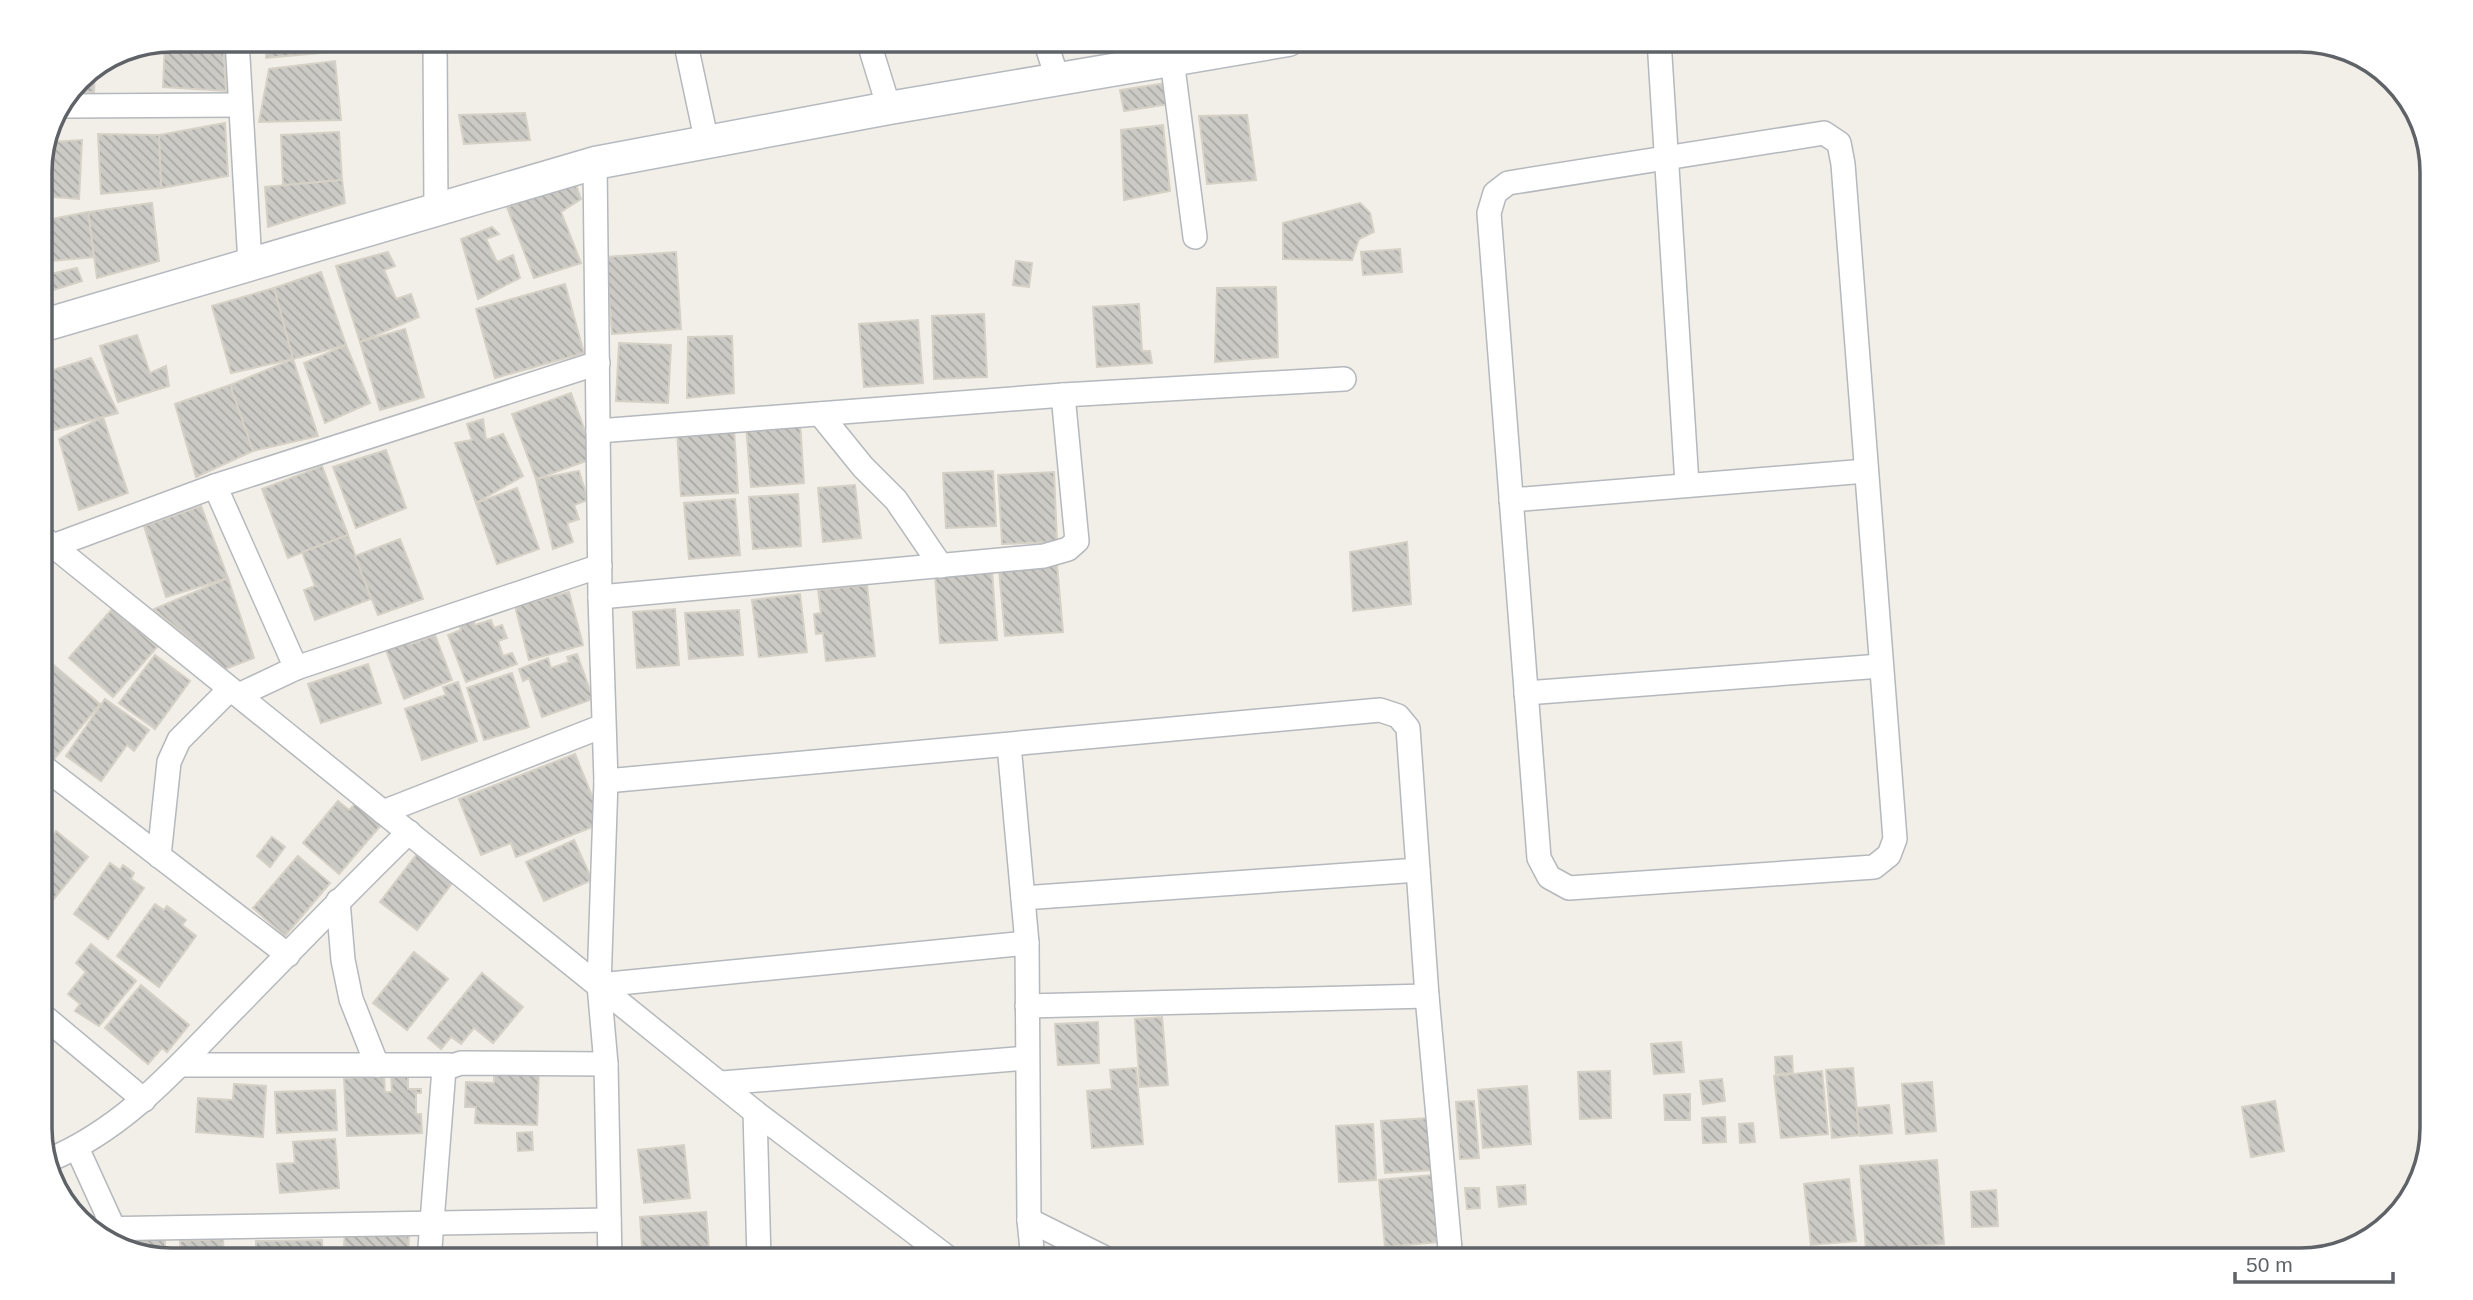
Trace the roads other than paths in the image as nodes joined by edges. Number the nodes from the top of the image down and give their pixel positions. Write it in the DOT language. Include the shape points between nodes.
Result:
graph roads {
  1 [pos="237,52"];
  2 [pos="435,52"];
  3 [pos="688,52"];
  4 [pos="872,52"];
  5 [pos="1049,52"];
  6 [pos="1197,52"];
  7 [pos="1660,52"];
  8 [pos="1172,60"];
  9 [pos="1058,81"];
  10 [pos="238,105"];
  11 [pos="73,106"];
  12 [pos="889,108"];
  13 [pos="707,143"];
  14 [pos="1667,158"];
  15 [pos="595,163"];
  16 [pos="436,210"];
  17 [pos="1195,237"];
  18 [pos="250,264"];
  19 [pos="53,322"];
  20 [pos="598,363"];
  21 [pos="1344,379"];
  22 [pos="1063,395"];
  23 [pos="820,414"];
  24 [pos="598,431"];
  25 [pos="1866,471"];
  26 [pos="1687,484"];
  27 [pos="215,486"];
  28 [pos="1511,500"];
  29 [pos="53,539"];
  30 [pos="53,546"];
  31 [pos="600,566"];
  32 [pos="940,566"];
  33 [pos="600,597"];
  34 [pos="1881,666"];
  35 [pos="296,668"];
  36 [pos="235,692"];
  37 [pos="1526,693"];
  38 [pos="603,726"];
  39 [pos="1009,745"];
  40 [pos="53,774"];
  41 [pos="606,781"];
  42 [pos="383,811"];
  43 [pos="409,832"];
  44 [pos="159,856"];
  45 [pos="1418,870"];
  46 [pos="1023,898"];
  47 [pos="338,901"];
  48 [pos="1027,943"];
  49 [pos="288,955"];
  50 [pos="599,985"];
  51 [pos="1427,996"];
  52 [pos="1027,1006"];
  53 [pos="53,1024"];
  54 [pos="1027,1058"];
  55 [pos="606,1064"];
  56 [pos="180,1065"];
  57 [pos="377,1065"];
  58 [pos="450,1065"];
  59 [pos="722,1083"];
  60 [pos="144,1100"];
  61 [pos="755,1112"];
  62 [pos="77,1148"];
  63 [pos="56,1156"];
  64 [pos="609,1220"];
  65 [pos="1029,1220"];
  66 [pos="431,1222"];
  67 [pos="103,1225"];
  68 [pos="109,1229"];
  69 [pos="430,1248"];
  70 [pos="610,1248"];
  71 [pos="759,1248"];
  72 [pos="931,1248"];
  73 [pos="1032,1248"];
  74 [pos="1085,1248"];
  75 [pos="1450,1248"];
  1 -- 10 [label="street"];
  2 -- 16 [label="street"];
  3 -- 13 [label="street"];
  4 -- 12 [label="street"];
  5 -- 9 [label="street"];
  6 -- 8 [label="street"];
  7 -- 14 [label="street"];
  8 -- 9 [label="street"];
  8 -- 17 [label="street"];
  9 -- 12 [label="street"];
  10 -- 11 [label="street"];
  10 -- 18 [label="street"];
  12 -- 13 [label="street"];
  13 -- 15 [label="street"];
  14 -- 25 [label="street" via="1824,133 1839,143"];
  14 -- 26 [label="street"];
  14 -- 28 [label="street" via="1508,183 1495,193 1489,213"];
  15 -- 16 [label="street"];
  15 -- 20 [label="street"];
  16 -- 18 [label="street"];
  18 -- 19 [label="street"];
  20 -- 24 [label="street"];
  20 -- 27 [label="street"];
  21 -- 22 [label="street"];
  22 -- 23 [label="street"];
  22 -- 32 [label="street" via="1077,541 1068,549 1044,556"];
  23 -- 24 [label="street"];
  23 -- 32 [label="street" via="896,500"];
  24 -- 31 [label="street"];
  25 -- 26 [label="street"];
  25 -- 34 [label="street"];
  26 -- 28 [label="street"];
  27 -- 29 [label="street"];
  27 -- 35 [label="street"];
  28 -- 37 [label="street"];
  30 -- 36 [label="street"];
  31 -- 33 [label="street"];
  31 -- 35 [label="street"];
  32 -- 33 [label="street"];
  33 -- 38 [label="street"];
  34 -- 37 [label="street"];
  34 -- 37 [label="street" via="1895,839 1889,855 1874,867 1569,888 1549,877 1539,858"];
  35 -- 36 [label="street"];
  36 -- 42 [label="street"];
  36 -- 44 [label="street" via="179,740 169,762"];
  38 -- 41 [label="street"];
  38 -- 42 [label="street"];
  39 -- 41 [label="street"];
  39 -- 45 [label="street" via="1380,710 1398,716 1408,728"];
  39 -- 46 [label="street"];
  40 -- 44 [label="street"];
  41 -- 50 [label="street"];
  42 -- 43 [label="street"];
  43 -- 47 [label="street"];
  43 -- 50 [label="street"];
  44 -- 49 [label="street"];
  45 -- 46 [label="street"];
  45 -- 51 [label="street"];
  46 -- 48 [label="street"];
  47 -- 49 [label="street"];
  47 -- 57 [label="street" via="351,999"];
  48 -- 50 [label="street"];
  48 -- 52 [label="street"];
  49 -- 56 [label="street"];
  50 -- 55 [label="street"];
  50 -- 59 [label="street"];
  51 -- 52 [label="street"];
  51 -- 75 [label="street"];
  52 -- 54 [label="street"];
  53 -- 60 [label="street"];
  54 -- 59 [label="street"];
  54 -- 65 [label="street"];
  55 -- 58 [label="street"];
  55 -- 64 [label="street"];
  56 -- 57 [label="street"];
  56 -- 60 [label="street"];
  57 -- 58 [label="street"];
  58 -- 66 [label="street" via="441,1080"];
  59 -- 61 [label="street"];
  60 -- 62 [label="street"];
  61 -- 71 [label="street"];
  61 -- 72 [label="street"];
  62 -- 63 [label="street"];
  62 -- 67 [label="street"];
  64 -- 66 [label="street"];
  64 -- 70 [label="street"];
  65 -- 73 [label="street"];
  65 -- 74 [label="street"];
  66 -- 68 [label="street"];
  66 -- 69 [label="street"];
}
